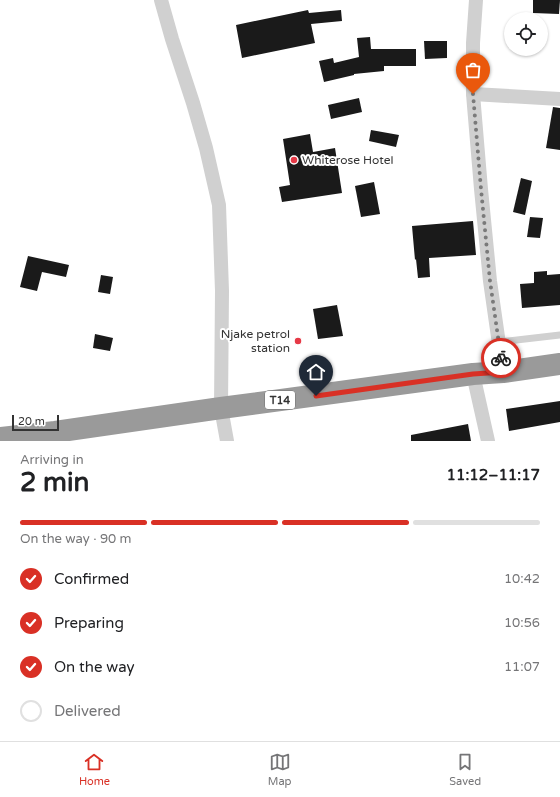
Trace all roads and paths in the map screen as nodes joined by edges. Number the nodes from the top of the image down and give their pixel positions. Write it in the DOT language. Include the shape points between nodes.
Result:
graph roads {
  1 [pos="161,0"];
  2 [pos="476,0"];
  3 [pos="473,94"];
  4 [pos="560,99"];
  5 [pos="560,335"];
  6 [pos="498,342"];
  7 [pos="560,364"];
  8 [pos="503,372"];
  9 [pos="473,374"];
  10 [pos="221,408"];
  11 [pos="56,437"];
  12 [pos="0,438"];
  13 [pos="227,441"];
  14 [pos="488,441"];
  1 -- 10 [label="street" via="200,125 220,205"];
  2 -- 3 [label="street"];
  3 -- 4 [label="street"];
  3 -- 6 [label="street"];
  5 -- 6 [label="lane"];
  6 -- 8 [label="street"];
  7 -- 8 [label="highway, T14"];
  8 -- 9 [label="highway, T14"];
  9 -- 10 [label="highway, T14"];
  9 -- 14 [label="street"];
  10 -- 11 [label="highway, T14"];
  10 -- 13 [label="street"];
  11 -- 12 [label="highway, T14"];
}
